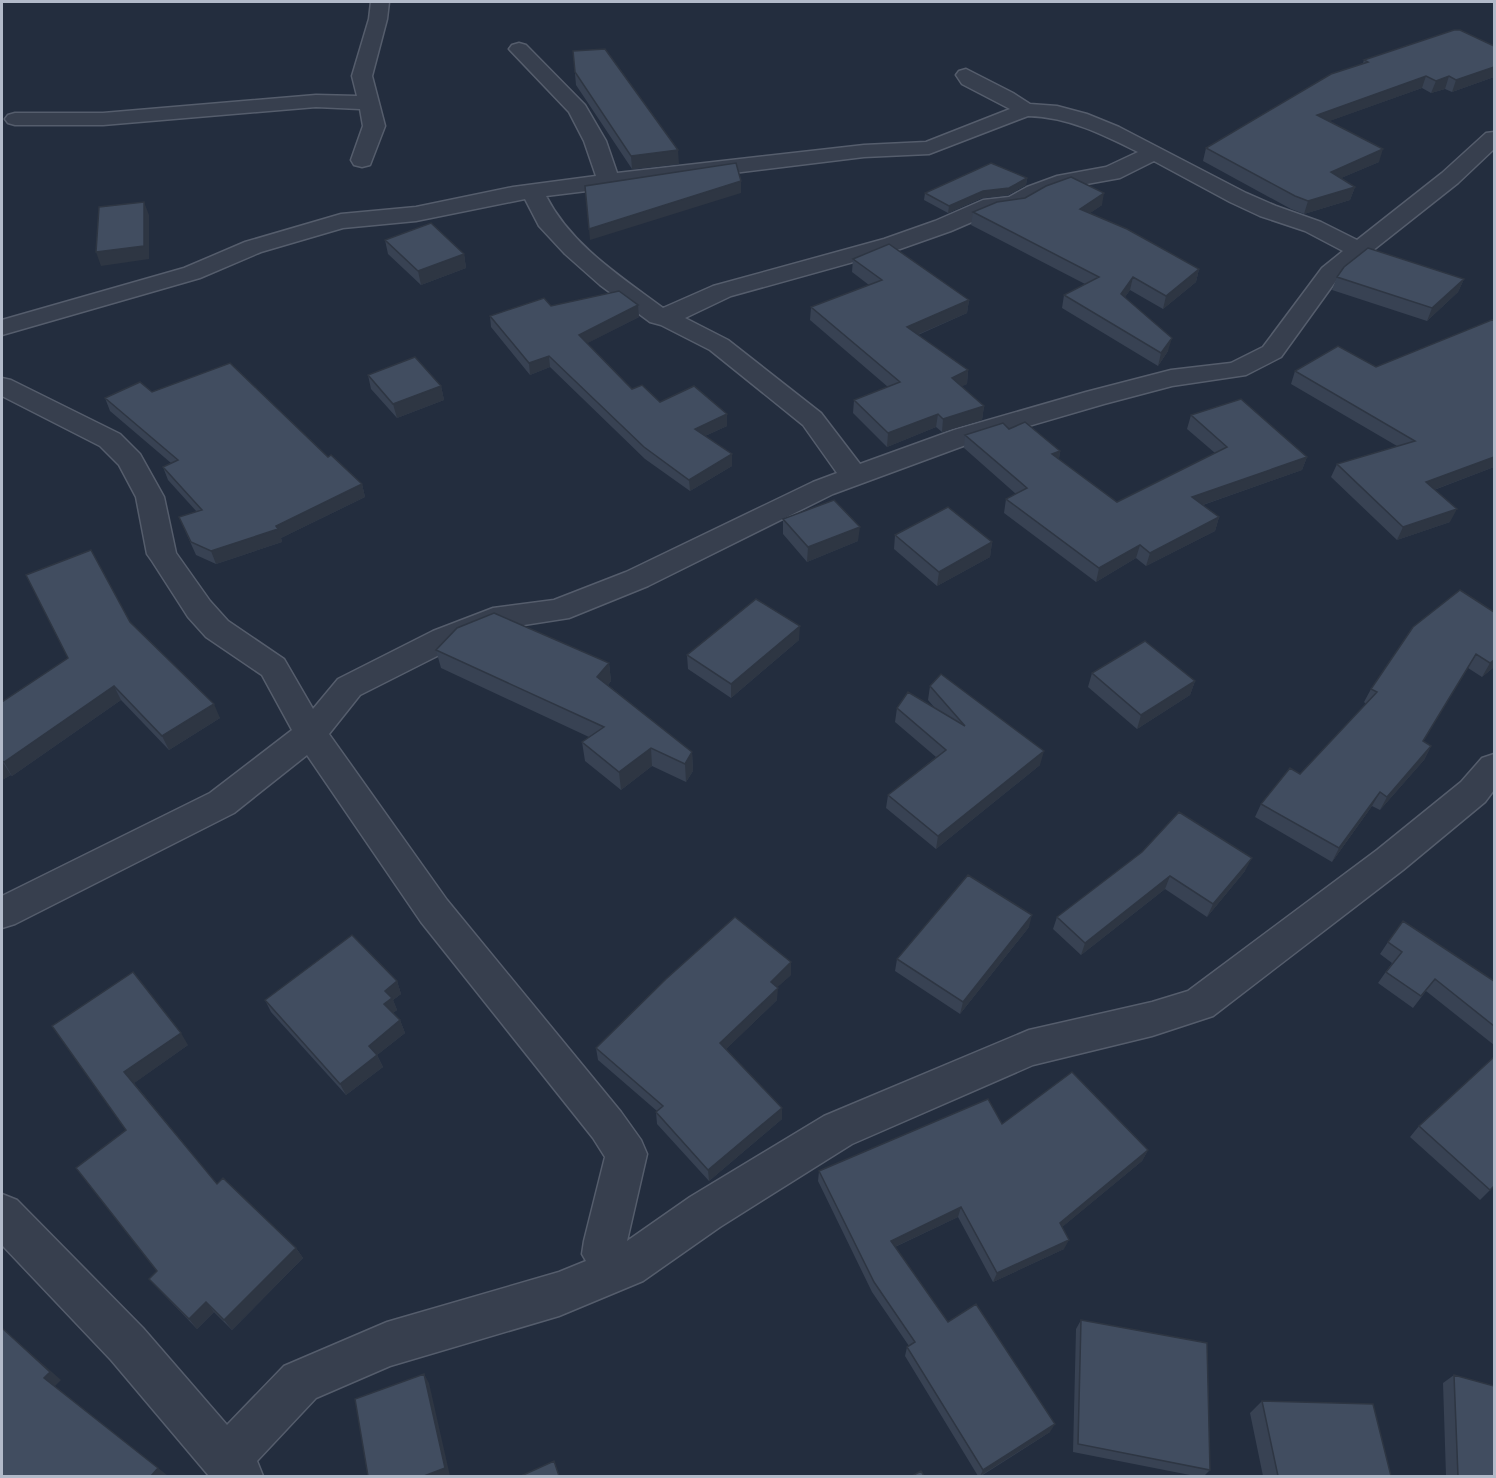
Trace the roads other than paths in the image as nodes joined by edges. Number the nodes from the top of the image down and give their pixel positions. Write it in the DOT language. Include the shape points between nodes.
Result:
graph roads {
  1 [pos="380,2"];
  2 [pos="519,49"];
  3 [pos="966,75"];
  4 [pos="369,103"];
  5 [pos="1024,110"];
  6 [pos="15,119"];
  7 [pos="1494,138"];
  8 [pos="1153,153"];
  9 [pos="362,160"];
  10 [pos="609,180"];
  11 [pos="532,191"];
  12 [pos="1360,250"];
  13 [pos="659,317"];
  14 [pos="2,328"];
  15 [pos="2,386"];
  16 [pos="854,476"];
  17 [pos="311,734"];
  18 [pos="1494,767"];
  19 [pos="2,913"];
  20 [pos="2,1215"];
  21 [pos="628,1266"];
  22 [pos="233,1468"];
  1 -- 4 [label="street" via="362,76"];
  2 -- 10 [label="street" via="578,109"];
  3 -- 5 [label="street"];
  4 -- 6 [label="street" via="316,101 103,120"];
  4 -- 9 [label="street" via="374,126"];
  5 -- 8 [label="street" via="1068,114"];
  5 -- 10 [label="street" via="929,148 864,151"];
  7 -- 12 [label="street"];
  8 -- 12 [label="street" via="1262,209 1309,224"];
  8 -- 13 [label="street" via="1112,172 1065,181 1014,204 991,205 892,244 722,291 679,312"];
  10 -- 11 [label="street"];
  11 -- 13 [label="street" via="547,221 573,249"];
  11 -- 14 [label="street" via="416,214 341,221 253,247 192,273"];
  12 -- 16 [label="street" via="1330,273 1272,352 1237,370 1171,378 1095,398 964,436"];
  13 -- 16 [label="street" via="719,345 812,419"];
  15 -- 17 [label="street" via="110,440 130,460 150,497 162,554 217,629 273,667"];
  16 -- 17 [label="street" via="637,579 558,610 493,619 444,639 349,687"];
  17 -- 19 [label="street" via="222,803"];
  17 -- 21 [label="street" via="434,911 607,1125 626,1154 604,1254"];
  18 -- 21 [label="street" via="1473,792 1390,860 1200,1004 1029,1048 838,1130 705,1212"];
  20 -- 22 [label="street" via="127,1344"];
  21 -- 22 [label="street" via="559,1294 387,1344 300,1382"];
}
